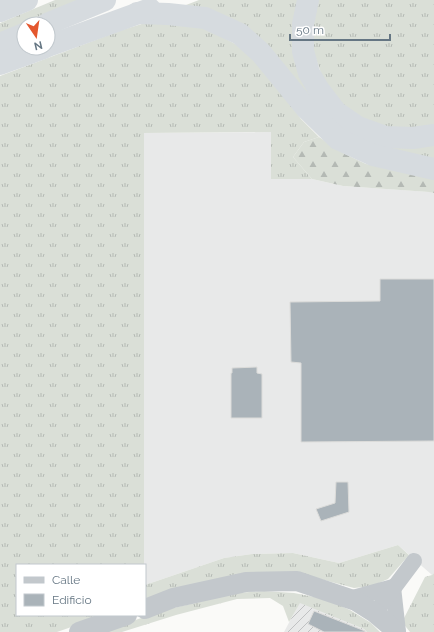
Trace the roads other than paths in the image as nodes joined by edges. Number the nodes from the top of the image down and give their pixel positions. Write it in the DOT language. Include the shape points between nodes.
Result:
graph roads {
  1 [pos="12,0"];
  2 [pos="27,0"];
  3 [pos="105,0"];
  4 [pos="173,0"];
  5 [pos="308,0"];
  6 [pos="0,10"];
  7 [pos="137,13"];
  8 [pos="56,20"];
  9 [pos="16,37"];
  10 [pos="56,43"];
  11 [pos="0,44"];
  12 [pos="22,56"];
  13 [pos="0,64"];
  14 [pos="434,135"];
  15 [pos="434,168"];
  16 [pos="414,561"];
  17 [pos="393,587"];
  18 [pos="349,599"];
  19 [pos="146,609"];
  20 [pos="374,613"];
  21 [pos="124,616"];
  22 [pos="79,632"];
  23 [pos="397,632"];
  1 -- 6 [label="highway"];
  2 -- 6 [label="highway"];
  3 -- 8 [label="highway"];
  4 -- 7 [label="highway"];
  5 -- 14 [label="highway" via="303,24 303,51 309,72 336,112 358,127 386,137 413,138"];
  7 -- 10 [label="highway"];
  7 -- 15 [label="highway" via="204,18 240,34 260,53 306,108 338,139 373,155"];
  9 -- 11 [label="highway"];
  12 -- 13 [label="highway"];
  16 -- 17 [label="street"];
  17 -- 18 [label="street"];
  17 -- 20 [label="street"];
  17 -- 23 [label="street"];
  18 -- 19 [label="street" via="297,581 246,582 174,598"];
  18 -- 20 [label="street"];
  20 -- 23 [label="street"];
  21 -- 22 [label="street"];
}
